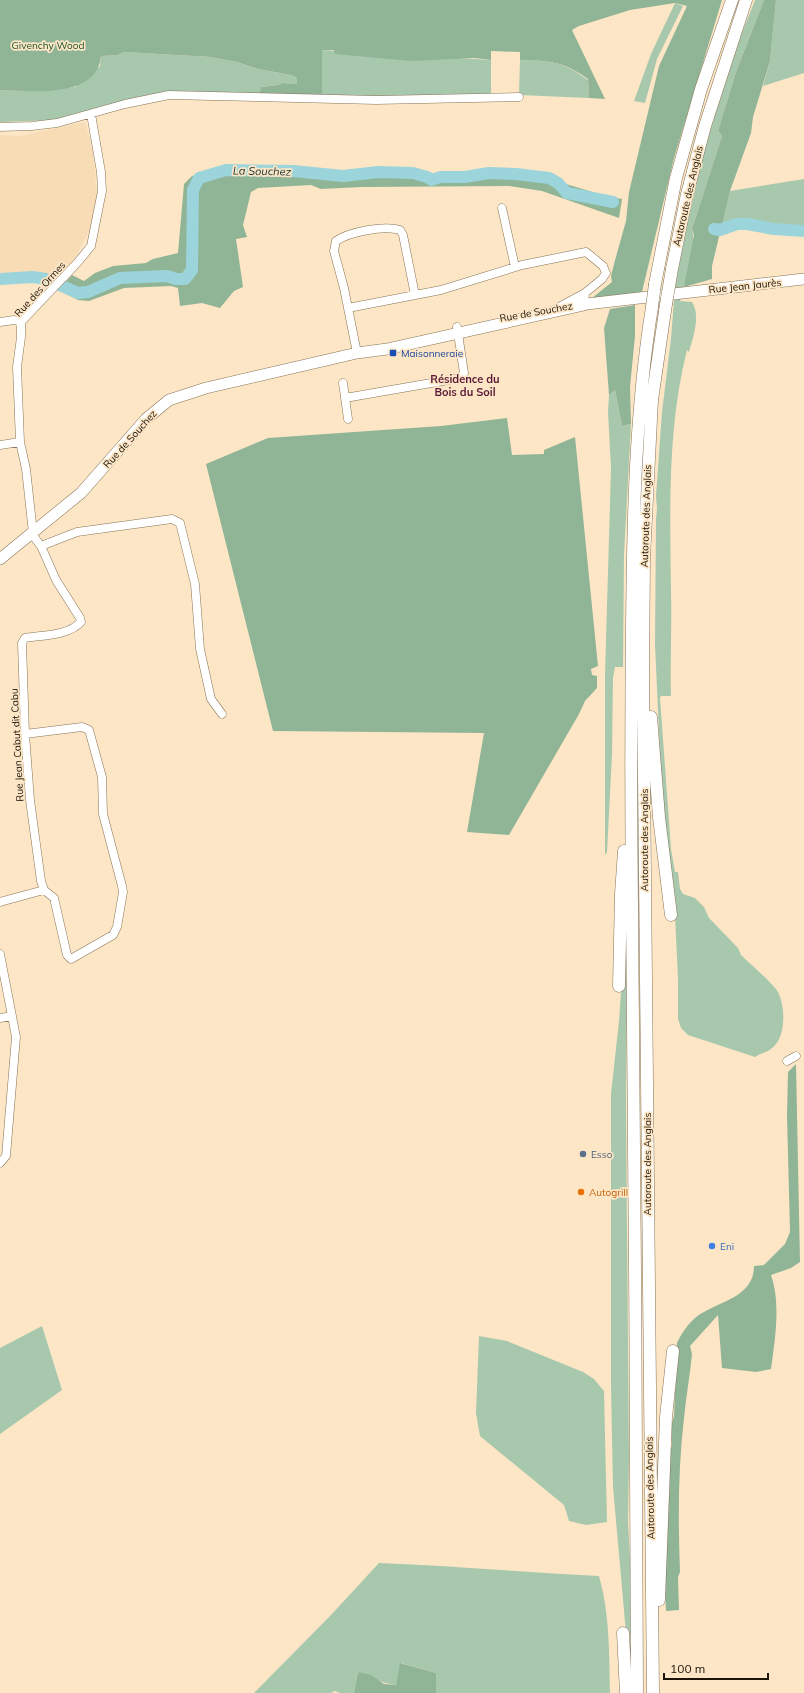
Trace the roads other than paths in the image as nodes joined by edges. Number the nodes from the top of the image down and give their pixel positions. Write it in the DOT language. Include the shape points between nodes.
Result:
graph roads {
  1 [pos="732,0"];
  2 [pos="746,0"];
  3 [pos="519,97"];
  4 [pos="91,114"];
  5 [pos="0,127"];
  6 [pos="502,208"];
  7 [pos="515,267"];
  8 [pos="804,279"];
  9 [pos="585,293"];
  10 [pos="414,295"];
  11 [pos="584,305"];
  12 [pos="559,307"];
  13 [pos="348,308"];
  14 [pos="0,322"];
  15 [pos="21,322"];
  16 [pos="458,330"];
  17 [pos="356,353"];
  18 [pos="343,383"];
  19 [pos="345,398"];
  20 [pos="348,419"];
  21 [pos="20,442"];
  22 [pos="0,445"];
  23 [pos="33,532"];
  24 [pos="41,546"];
  25 [pos="0,559"];
  26 [pos="644,607"];
  27 [pos="222,714"];
  28 [pos="25,734"];
  29 [pos="631,790"];
  30 [pos="44,890"];
  31 [pos="0,902"];
  32 [pos="671,915"];
  33 [pos="0,954"];
  34 [pos="619,986"];
  35 [pos="12,1016"];
  36 [pos="0,1018"];
  37 [pos="796,1056"];
  38 [pos="787,1061"];
  39 [pos="0,1164"];
  40 [pos="673,1351"];
  41 [pos="622,1633"];
  42 [pos="626,1693"];
  43 [pos="637,1693"];
  44 [pos="653,1693"];
  45 [pos="656,1693"];
  1 -- 29 [label="highway, Autoroute des Anglais, bridge" via="703,82 676,178 645,349 634,502"];
  2 -- 26 [label="highway, Autoroute des Anglais, bridge" via="705,126 687,194 666,304 652,400"];
  3 -- 4 [label="street" via="376,100 169,95"];
  4 -- 5 [label="street" via="57,123"];
  4 -- 15 [label="street, Rue des Ormes" via="102,191 91,246"];
  6 -- 7 [label="street"];
  7 -- 9 [label="street" via="586,252 606,269 606,273"];
  7 -- 10 [label="street" via="441,290"];
  8 -- 11 [label="main road, Rue Jean Jaurès"];
  9 -- 11 [label="street"];
  9 -- 12 [label="street"];
  10 -- 13 [label="street"];
  10 -- 13 [label="street" via="400,230 392,228 368,231 343,236 336,241 334,251"];
  11 -- 12 [label="main road, Rue de Souchez"];
  11 -- 16 [label="main road, Rue de Souchez"];
  12 -- 16 [label="main road, Rue de Souchez"];
  13 -- 17 [label="street"];
  14 -- 15 [label="street"];
  15 -- 21 [label="street, Rue des Ormes" via="17,367"];
  16 -- 17 [label="main road, Rue de Souchez" via="372,347"];
  16 -- 19 [label="street" via="464,373 460,378"];
  17 -- 23 [label="main road, Rue de Souchez" via="206,388 169,400 146,419 81,493"];
  18 -- 19 [label="street"];
  19 -- 20 [label="street"];
  21 -- 22 [label="street"];
  21 -- 23 [label="street, Rue des Ormes" via="26,469"];
  23 -- 24 [label="street" via="34,538"];
  23 -- 25 [label="main road, Rue de Souchez"];
  24 -- 27 [label="street" via="77,532 172,519 180,523 195,584 200,649 211,699"];
  24 -- 28 [label="street, Rue Jean Cabut dit Cabu" via="56,580 81,622 76,628 25,638 22,643"];
  26 -- 32 [label="highway" via="650,629 656,784"];
  26 -- 44 [label="highway, Autoroute des Anglais"];
  28 -- 30 [label="street, Rue Jean Cabut dit Cabu" via="30,800"];
  28 -- 30 [label="street" via="82,727 89,730 102,777 103,814 123,892 113,934 71,959 67,955 54,898"];
  29 -- 34 [label="highway" via="626,819 621,894"];
  29 -- 43 [label="highway, Autoroute des Anglais"];
  30 -- 31 [label="street"];
  33 -- 35 [label="street"];
  35 -- 36 [label="street"];
  35 -- 39 [label="street" via="16,1037 6,1156"];
  37 -- 38 [label="street"];
  40 -- 45 [label="highway" via="666,1417"];
  41 -- 42 [label="highway"];
}
